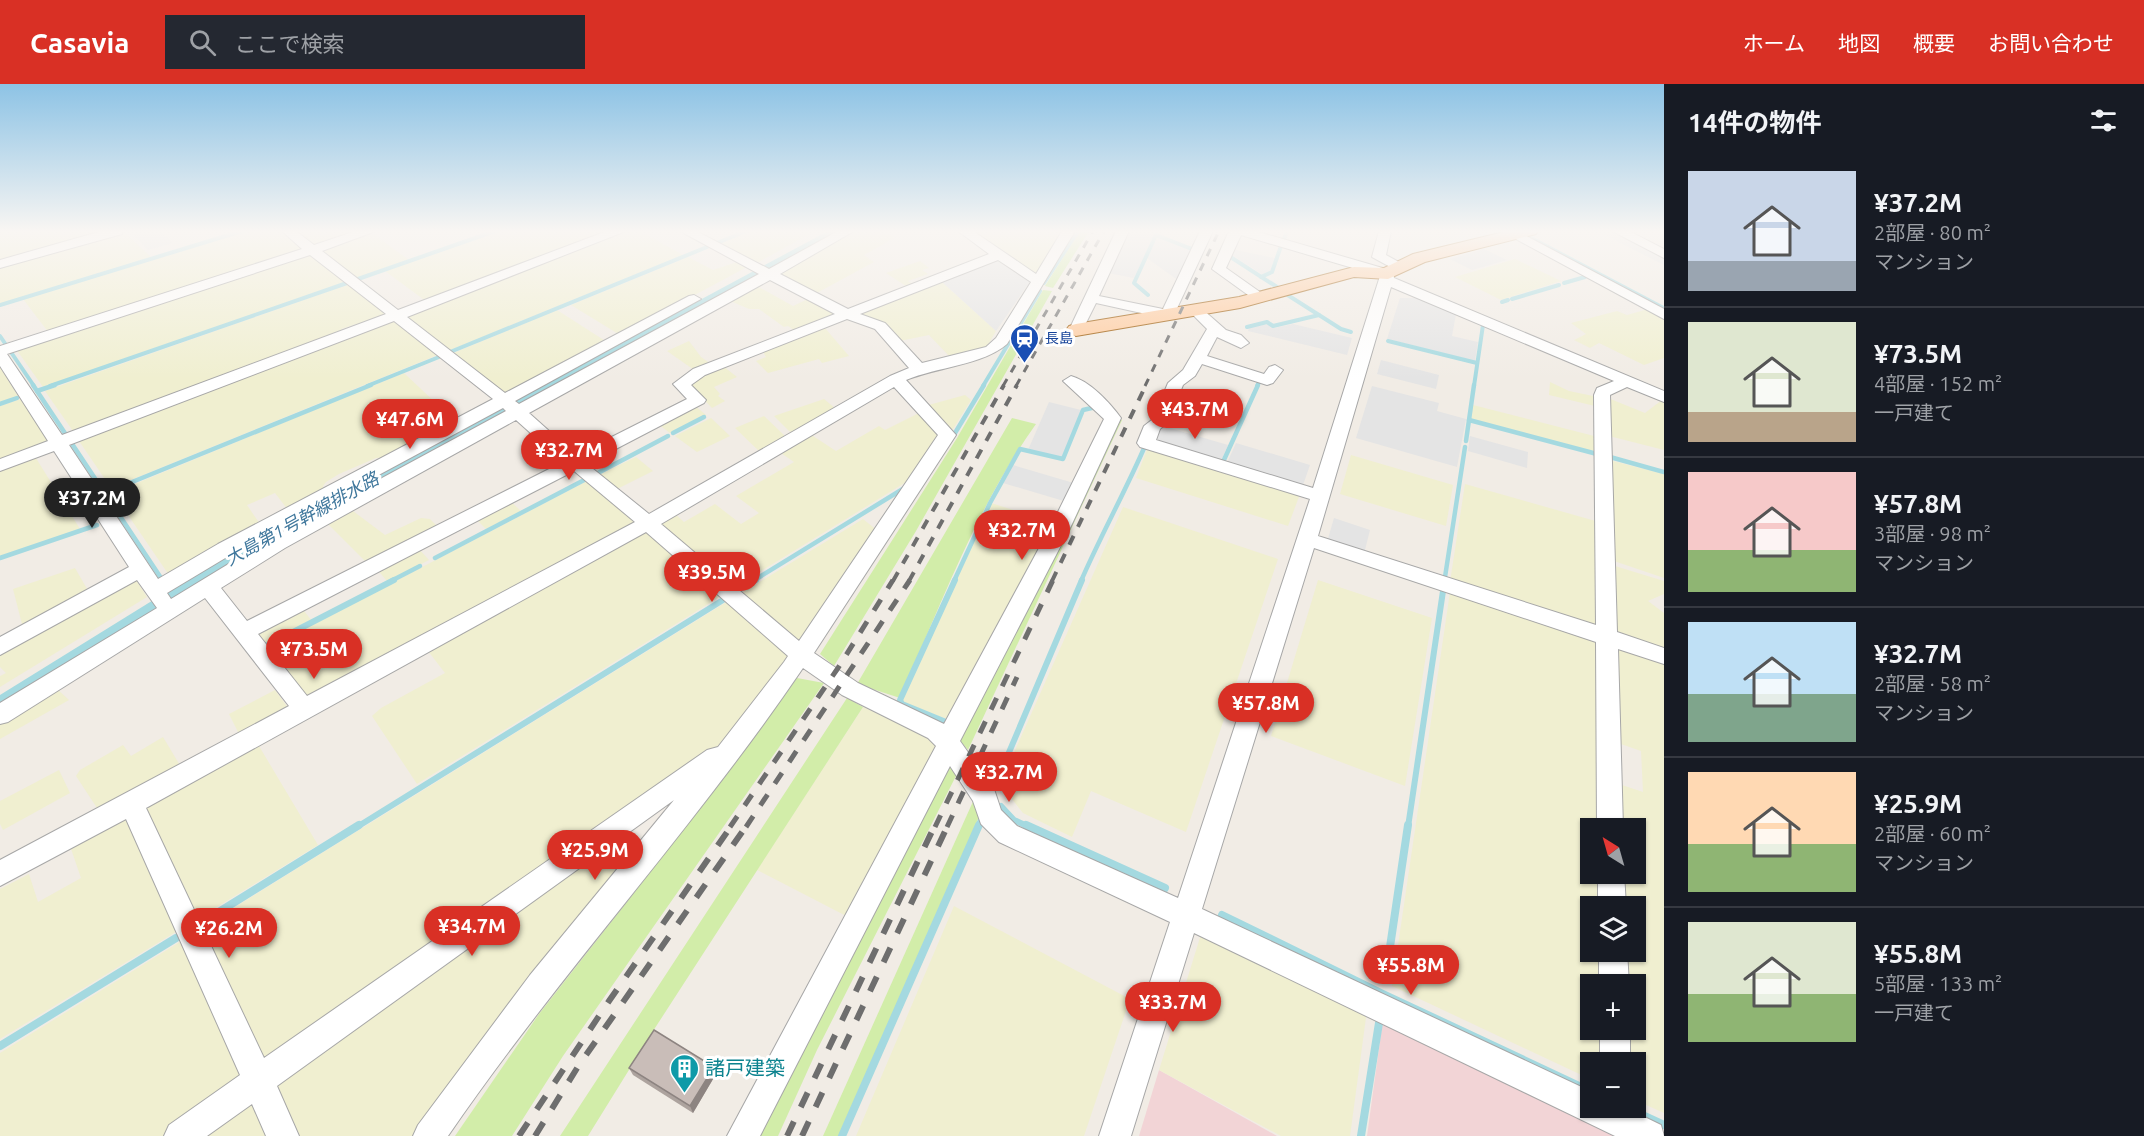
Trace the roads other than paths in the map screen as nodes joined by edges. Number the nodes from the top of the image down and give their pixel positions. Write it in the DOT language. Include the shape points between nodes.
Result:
graph roads {
  1 [pos="219,280"];
  2 [pos="350,280"];
  3 [pos="490,280"];
  4 [pos="743,280"];
  5 [pos="782,280"];
  6 [pos="934,280"];
  7 [pos="1100,280"];
  8 [pos="1183,280"];
  9 [pos="1235,280"];
  10 [pos="1324,280"];
  11 [pos="1390,280"];
  12 [pos="1405,280"];
  13 [pos="1603,280"];
  14 [pos="1038,281"];
  15 [pos="1260,297"];
  16 [pos="1091,298"];
  17 [pos="1196,311"];
  18 [pos="848,314"];
  19 [pos="1166,314"];
  20 [pos="1664,315"];
  21 [pos="395,316"];
  22 [pos="1215,328"];
  23 [pos="1076,330"];
  24 [pos="1241,343"];
  25 [pos="4,350"];
  26 [pos="1198,358"];
  27 [pos="919,369"];
  28 [pos="1275,370"];
  29 [pos="896,379"];
  30 [pos="1071,381"];
  31 [pos="1627,382"];
  32 [pos="1664,397"];
  33 [pos="511,406"];
  34 [pos="66,440"];
  35 [pos="575,463"];
  36 [pos="0,465"];
  37 [pos="1320,496"];
  38 [pos="648,523"];
  39 [pos="1307,539"];
  40 [pos="140,570"];
  41 [pos="207,585"];
  42 [pos="162,596"];
  43 [pos="244,632"];
  44 [pos="1607,638"];
  45 [pos="0,647"];
  46 [pos="801,655"];
  47 [pos="1664,656"];
  48 [pos="304,709"];
  49 [pos="0,715"];
  50 [pos="737,741"];
  51 [pos="948,743"];
  52 [pos="131,802"];
  53 [pos="1611,818"];
  54 [pos="0,874"];
  55 [pos="1185,915"];
  56 [pos="259,1080"];
  57 [pos="1580,1097"];
  58 [pos="1622,1118"];
  59 [pos="180,1136"];
  60 [pos="283,1136"];
  61 [pos="429,1136"];
  62 [pos="743,1136"];
  63 [pos="1115,1136"];
  64 [pos="1650,1136"];
  1 -- 25 [label="street"];
  2 -- 21 [label="street"];
  3 -- 21 [label="street"];
  4 -- 33 [label="street"];
  5 -- 18 [label="street"];
  6 -- 18 [label="street"];
  7 -- 16 [label="street"];
  8 -- 19 [label="street"];
  9 -- 15 [label="street"];
  10 -- 15 [label="main road"];
  11 -- 37 [label="street"];
  12 -- 31 [label="street"];
  13 -- 20 [label="street"];
  14 -- 27 [label="street" via="1002,341 991,350"];
  15 -- 17 [label="main road"];
  16 -- 19 [label="street"];
  16 -- 23 [label="street"];
  17 -- 19 [label="main road"];
  17 -- 22 [label="street"];
  18 -- 27 [label="street" via="880,326"];
  18 -- 35 [label="street" via="699,372 681,384 698,400"];
  19 -- 23 [label="main road"];
  21 -- 33 [label="street"];
  21 -- 34 [label="street"];
  22 -- 24 [label="street"];
  22 -- 26 [label="street"];
  25 -- 34 [label="street"];
  26 -- 28 [label="street" via="1267,380"];
  26 -- 37 [label="street" via="1189,373 1176,383 1160,422 1153,426 1146,443"];
  27 -- 29 [label="street"];
  29 -- 38 [label="street"];
  29 -- 46 [label="street" via="946,435"];
  30 -- 51 [label="street" via="1113,418"];
  31 -- 32 [label="street"];
  31 -- 44 [label="street" via="1603,391 1602,396"];
  33 -- 35 [label="street"];
  33 -- 41 [label="street"];
  33 -- 42 [label="street" via="225,549"];
  34 -- 36 [label="street"];
  34 -- 40 [label="street"];
  35 -- 38 [label="street"];
  35 -- 43 [label="street"];
  37 -- 39 [label="street"];
  38 -- 46 [label="street"];
  38 -- 48 [label="street"];
  39 -- 44 [label="street"];
  39 -- 55 [label="street"];
  40 -- 42 [label="street"];
  40 -- 45 [label="street"];
  41 -- 42 [label="street"];
  41 -- 43 [label="street"];
  42 -- 49 [label="street"];
  43 -- 48 [label="street"];
  44 -- 47 [label="street"];
  44 -- 53 [label="street"];
  46 -- 50 [label="street"];
  46 -- 51 [label="street" via="850,689 936,731"];
  48 -- 52 [label="street"];
  50 -- 56 [label="street"];
  50 -- 61 [label="street" via="522,1008"];
  51 -- 55 [label="street" via="985,797 990,816 1008,834"];
  51 -- 62 [label="street"];
  52 -- 54 [label="street"];
  52 -- 56 [label="street"];
  55 -- 57 [label="street"];
  55 -- 63 [label="street"];
  56 -- 59 [label="street"];
  56 -- 60 [label="street"];
  58 -- 64 [label="street"];
}
